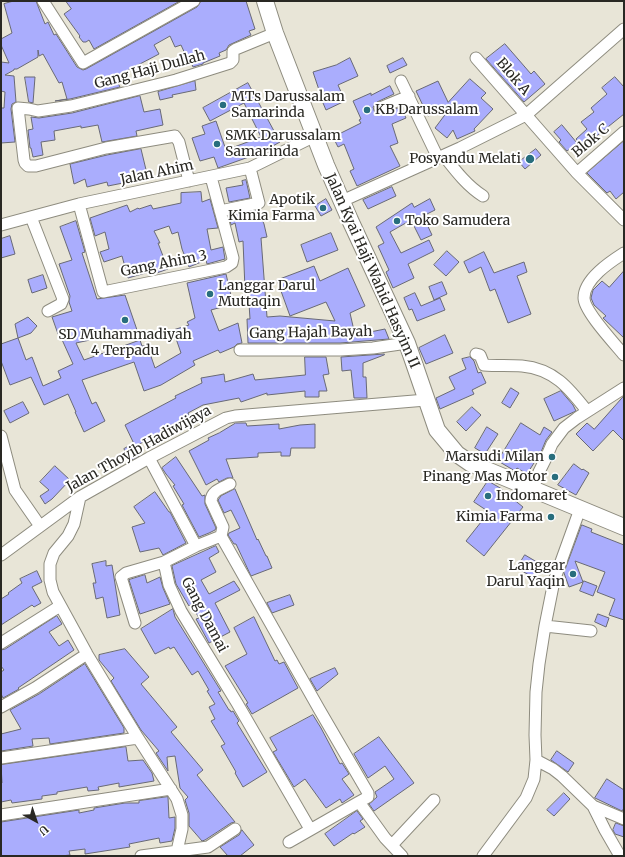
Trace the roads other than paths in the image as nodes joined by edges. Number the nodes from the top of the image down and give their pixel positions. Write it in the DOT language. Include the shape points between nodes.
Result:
graph roads {
  1 [pos="43,1"];
  2 [pos="194,1"];
  3 [pos="265,1"];
  4 [pos="624,29"];
  5 [pos="276,33"];
  6 [pos="476,58"];
  7 [pos="401,81"];
  8 [pos="409,96"];
  9 [pos="380,108"];
  10 [pos="526,115"];
  11 [pos="624,132"];
  12 [pos="315,136"];
  13 [pos="441,157"];
  14 [pos="250,168"];
  15 [pos="577,173"];
  16 [pos="211,177"];
  17 [pos="189,182"];
  18 [pos="483,196"];
  19 [pos="342,201"];
  20 [pos="79,204"];
  21 [pos="220,211"];
  22 [pos="623,216"];
  23 [pos="31,217"];
  24 [pos="1,226"];
  25 [pos="624,253"];
  26 [pos="48,311"];
  27 [pos="407,343"];
  28 [pos="240,350"];
  29 [pos="476,354"];
  30 [pos="624,355"];
  31 [pos="624,388"];
  32 [pos="426,400"];
  33 [pos="587,411"];
  34 [pos="1,436"];
  35 [pos="149,458"];
  36 [pos="230,484"];
  37 [pos="534,489"];
  38 [pos="80,497"];
  39 [pos="580,509"];
  40 [pos="40,526"];
  41 [pos="624,527"];
  42 [pos="221,536"];
  43 [pos="196,546"];
  44 [pos="1,556"];
  45 [pos="164,562"];
  46 [pos="60,606"];
  47 [pos="135,623"];
  48 [pos="545,626"];
  49 [pos="591,631"];
  50 [pos="1,643"];
  51 [pos="87,654"];
  52 [pos="1,707"];
  53 [pos="138,738"];
  54 [pos="1,758"];
  55 [pos="536,760"];
  56 [pos="171,789"];
  57 [pos="434,800"];
  58 [pos="359,802"];
  59 [pos="594,806"];
  60 [pos="1,815"];
  61 [pos="624,819"];
  62 [pos="235,829"];
  63 [pos="310,829"];
  64 [pos="289,842"];
  65 [pos="392,845"];
  66 [pos="177,851"];
  67 [pos="141,856"];
  68 [pos="402,856"];
  69 [pos="483,856"];
  70 [pos="620,856"];
  1 -- 2 [label="street" via="84,63"];
  3 -- 5 [label="street, Jalan Kyai Haji Wahid Hasyim II"];
  4 -- 10 [label="street"];
  5 -- 12 [label="street, Jalan Kyai Haji Wahid Hasyim II"];
  5 -- 17 [label="street, Gang Haji Dullah" via="236,49 230,63 176,80 71,106 38,111 18,108 24,163 28,166 106,148 175,136 179,142"];
  6 -- 10 [label="street, Blok A"];
  7 -- 8 [label="street"];
  8 -- 9 [label="street"];
  8 -- 13 [label="street"];
  10 -- 13 [label="street"];
  10 -- 15 [label="street, Blok A"];
  11 -- 15 [label="street, Blok C"];
  12 -- 14 [label="street, Jalan Ahim"];
  12 -- 19 [label="street, Jalan Kyai Haji Wahid Hasyim II"];
  13 -- 18 [label="street"];
  13 -- 19 [label="street"];
  14 -- 16 [label="street, Jalan Ahim"];
  14 -- 21 [label="street" via="259,203"];
  15 -- 22 [label="street, Blok A"];
  16 -- 17 [label="street, Jalan Ahim"];
  16 -- 21 [label="street, Gang Ahim 3"];
  17 -- 20 [label="street, Jalan Ahim"];
  19 -- 27 [label="street, Jalan Kyai Haji Wahid Hasyim II"];
  20 -- 21 [label="street, Gang Ahim 3" via="103,292 226,267 232,263 233,258"];
  20 -- 23 [label="street, Jalan Ahim"];
  23 -- 24 [label="street, Jalan Ahim"];
  23 -- 26 [label="street" via="63,299 62,304"];
  25 -- 30 [label="street" via="598,272 586,289 584,298 586,306"];
  27 -- 28 [label="street, Gang Hajah Bayah" via="340,350"];
  27 -- 32 [label="street, Jalan Kyai Haji Wahid Hasyim II"];
  29 -- 33 [label="street" via="480,355 484,365 540,370 565,384"];
  31 -- 33 [label="street"];
  32 -- 35 [label="street, Jalan Thoyib Hadiwijaya" via="235,416 216,422"];
  32 -- 37 [label="street, Jalan Kyai Haji Wahid Hasyim II" via="437,430 458,454 470,463"];
  33 -- 37 [label="street" via="564,428 552,444"];
  34 -- 40 [label="street" via="15,490"];
  35 -- 38 [label="street, Jalan Thoyib Hadiwijaya"];
  35 -- 43 [label="street"];
  36 -- 42 [label="street" via="215,492 210,501 223,527"];
  37 -- 39 [label="street, Jalan Kyai Haji Wahid Hasyim II"];
  38 -- 40 [label="street, Jalan Thoyib Hadiwijaya"];
  38 -- 46 [label="street" via="74,524 54,553 50,564 50,580"];
  39 -- 41 [label="street, Jalan Kyai Haji Wahid Hasyim II"];
  39 -- 48 [label="street" via="554,581"];
  40 -- 44 [label="street, Jalan Thoyib Hadiwijaya"];
  42 -- 43 [label="street"];
  42 -- 58 [label="street" via="368,793 368,797"];
  43 -- 45 [label="street"];
  45 -- 47 [label="street" via="126,573 121,577"];
  45 -- 63 [label="street, Gang Damai" via="169,585 181,611"];
  46 -- 50 [label="street"];
  46 -- 51 [label="street"];
  48 -- 49 [label="street"];
  48 -- 55 [label="street" via="536,692"];
  51 -- 52 [label="street"];
  51 -- 53 [label="street"];
  53 -- 54 [label="street"];
  53 -- 56 [label="street"];
  55 -- 59 [label="street" via="562,776"];
  55 -- 69 [label="street" via="534,779 526,798"];
  56 -- 60 [label="street"];
  56 -- 66 [label="street" via="182,815"];
  57 -- 65 [label="street"];
  58 -- 63 [label="street"];
  58 -- 65 [label="street"];
  59 -- 61 [label="street"];
  59 -- 70 [label="street"];
  62 -- 66 [label="street" via="208,847"];
  63 -- 64 [label="street"];
  65 -- 68 [label="street"];
  66 -- 67 [label="street"];
}
